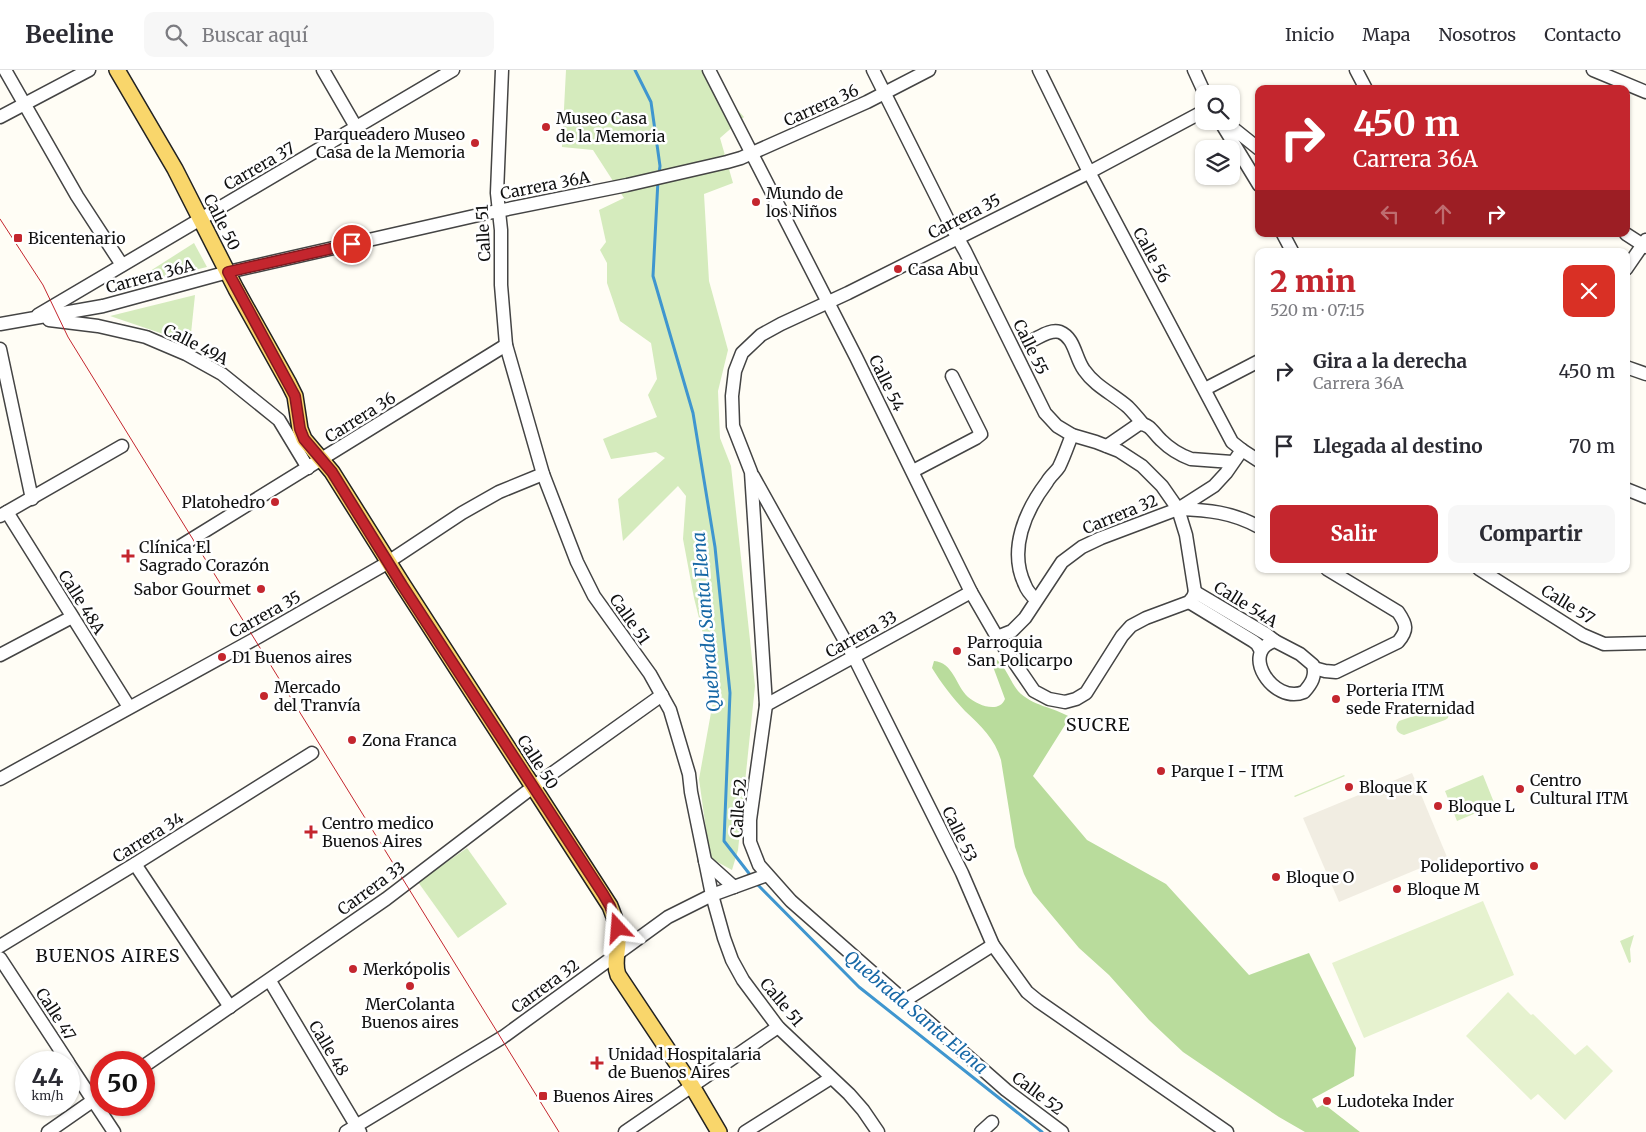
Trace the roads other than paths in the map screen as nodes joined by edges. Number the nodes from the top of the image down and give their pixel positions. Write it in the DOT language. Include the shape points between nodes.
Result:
graph roads {
  1 [pos="5,70"];
  2 [pos="89,70"];
  3 [pos="118,70"];
  4 [pos="323,70"];
  5 [pos="453,70"];
  6 [pos="502,70"];
  7 [pos="709,70"];
  8 [pos="873,70"];
  9 [pos="929,70"];
  10 [pos="1039,70"];
  11 [pos="1194,70"];
  12 [pos="1356,70"];
  13 [pos="1593,70"];
  14 [pos="1201,85"];
  15 [pos="1364,85"];
  16 [pos="1629,85"];
  17 [pos="1630,85"];
  18 [pos="1646,92"];
  19 [pos="884,93"];
  20 [pos="25,104"];
  21 [pos="1195,116"];
  22 [pos="0,117"];
  23 [pos="356,127"];
  24 [pos="1225,130"];
  25 [pos="1235,130"];
  26 [pos="1255,146"];
  27 [pos="752,153"];
  28 [pos="1089,172"];
  29 [pos="1255,178"];
  30 [pos="498,211"];
  31 [pos="200,219"];
  32 [pos="1630,236"];
  33 [pos="958,238"];
  34 [pos="1645,244"];
  35 [pos="122,265"];
  36 [pos="1630,265"];
  37 [pos="228,272"];
  38 [pos="828,302"];
  39 [pos="53,315"];
  40 [pos="29,320"];
  41 [pos="0,324"];
  42 [pos="1031,341"];
  43 [pos="506,345"];
  44 [pos="0,349"];
  45 [pos="742,354"];
  46 [pos="1255,363"];
  47 [pos="1630,368"];
  48 [pos="1646,374"];
  49 [pos="952,376"];
  50 [pos="1205,389"];
  51 [pos="279,420"];
  52 [pos="298,421"];
  53 [pos="1143,424"];
  54 [pos="1072,435"];
  55 [pos="122,446"];
  56 [pos="1107,446"];
  57 [pos="1242,450"];
  58 [pos="1255,458"];
  59 [pos="322,460"];
  60 [pos="1232,462"];
  61 [pos="308,468"];
  62 [pos="913,471"];
  63 [pos="752,472"];
  64 [pos="543,474"];
  65 [pos="1630,491"];
  66 [pos="1646,497"];
  67 [pos="32,499"];
  68 [pos="1178,509"];
  69 [pos="4,514"];
  70 [pos="1255,525"];
  71 [pos="179,547"];
  72 [pos="388,562"];
  73 [pos="1334,573"];
  74 [pos="1485,573"];
  75 [pos="971,592"];
  76 [pos="1192,597"];
  77 [pos="1036,600"];
  78 [pos="72,617"];
  79 [pos="997,637"];
  80 [pos="1275,642"];
  81 [pos="1646,643"];
  82 [pos="1262,651"];
  83 [pos="0,655"];
  84 [pos="854,657"];
  85 [pos="1314,668"];
  86 [pos="662,695"];
  87 [pos="766,705"];
  88 [pos="129,708"];
  89 [pos="312,753"];
  90 [pos="1,777"];
  91 [pos="533,788"];
  92 [pos="705,861"];
  93 [pos="135,864"];
  94 [pos="762,876"];
  95 [pos="735,887"];
  96 [pos="712,895"];
  97 [pos="993,945"];
  98 [pos="0,946"];
  99 [pos="618,953"];
  100 [pos="0,958"];
  101 [pos="270,981"];
  102 [pos="904,1002"];
  103 [pos="230,1007"];
  104 [pos="778,1027"];
  105 [pos="60,1051"];
  106 [pos="155,1058"];
  107 [pos="80,1077"];
  108 [pos="831,1078"];
  109 [pos="692,1086"];
  110 [pos="90,1090"];
  111 [pos="90,1103"];
  112 [pos="106,1116"];
  113 [pos="992,1122"];
  114 [pos="354,1130"];
  115 [pos="48,1132"];
  116 [pos="114,1132"];
  117 [pos="625,1132"];
  118 [pos="719,1132"];
  119 [pos="746,1132"];
  120 [pos="878,1132"];
  121 [pos="981,1132"];
  122 [pos="1062,1132"];
  123 [pos="1227,1132"];
  1 -- 20 [label="street"];
  2 -- 20 [label="street"];
  3 -- 31 [label="main road, Calle 50"];
  4 -- 23 [label="street"];
  5 -- 23 [label="street, Carrera 37"];
  6 -- 30 [label="street, Calle 51"];
  7 -- 27 [label="street, Calle 54"];
  8 -- 19 [label="street, Calle 55"];
  9 -- 19 [label="street, Carrera 36"];
  10 -- 28 [label="street, Calle 56"];
  11 -- 14 [label="street"];
  12 -- 15 [label="street"];
  13 -- 16 [label="street"];
  17 -- 18 [label="street"];
  19 -- 27 [label="street, Carrera 36"];
  19 -- 33 [label="street, Calle 55"];
  20 -- 22 [label="street"];
  20 -- 35 [label="street" via="77,196"];
  21 -- 28 [label="street, Carrera 35"];
  23 -- 31 [label="street, Carrera 37"];
  24 -- 29 [label="street"];
  25 -- 26 [label="street"];
  27 -- 30 [label="street, Carrera 36A" via="627,185"];
  27 -- 38 [label="street, Calle 54"];
  28 -- 33 [label="street, Carrera 35"];
  28 -- 50 [label="street, Calle 56"];
  30 -- 37 [label="street, Carrera 36A"];
  30 -- 43 [label="street, Calle 51"];
  31 -- 35 [label="street, Carrera 37"];
  31 -- 37 [label="main road, Calle 50"];
  32 -- 34 [label="street"];
  33 -- 38 [label="street, Carrera 35"];
  33 -- 54 [label="street, Calle 55" via="1045,412 1057,426"];
  34 -- 36 [label="street"];
  35 -- 40 [label="street, Carrera 37"];
  37 -- 39 [label="street, Carrera 36A" via="103,306"];
  37 -- 52 [label="main road, Calle 50" via="292,390"];
  38 -- 45 [label="street, Carrera 35" via="761,335"];
  38 -- 62 [label="street, Calle 54"];
  39 -- 40 [label="street, Carrera 37"];
  40 -- 41 [label="street, Carrera 37"];
  40 -- 51 [label="street, Calle 49A" via="98,326 165,345 222,374"];
  42 -- 53 [label="street" via="1055,331 1066,336 1083,369"];
  43 -- 59 [label="street, Carrera 36"];
  43 -- 64 [label="street, Calle 51"];
  44 -- 67 [label="street"];
  45 -- 63 [label="street, Calle 52" via="735,371 733,426"];
  46 -- 50 [label="street"];
  47 -- 48 [label="street"];
  49 -- 62 [label="street" via="981,434"];
  50 -- 57 [label="street, Calle 56" via="1232,442"];
  51 -- 52 [label="street"];
  51 -- 61 [label="street, Calle 49A"];
  52 -- 59 [label="main road, Calle 50" via="304,439"];
  53 -- 56 [label="street"];
  53 -- 60 [label="street" via="1185,457"];
  54 -- 56 [label="street, Calle 55"];
  54 -- 77 [label="street" via="1058,468 1046,482 1021,530 1019,567 1025,587"];
  55 -- 67 [label="street"];
  56 -- 68 [label="street, Calle 55" via="1142,466"];
  57 -- 58 [label="street"];
  57 -- 60 [label="street, Carrera 32"];
  59 -- 61 [label="street, Carrera 36"];
  59 -- 72 [label="main road, Calle 50"];
  60 -- 68 [label="street, Carrera 32" via="1214,486"];
  61 -- 71 [label="street, Carrera 36"];
  62 -- 75 [label="street, Calle 54"];
  63 -- 84 [label="street, Calle 53"];
  63 -- 87 [label="street, Calle 52"];
  64 -- 72 [label="street, Carrera 35" via="499,492 462,513"];
  64 -- 86 [label="street, Calle 51" via="577,562 594,596"];
  65 -- 66 [label="street"];
  67 -- 69 [label="street"];
  68 -- 70 [label="street" via="1210,510 1244,518"];
  68 -- 76 [label="street, Calle 54A" via="1186,535"];
  68 -- 77 [label="street, Carrera 32" via="1082,547 1062,562"];
  69 -- 78 [label="street, Calle 48A"];
  72 -- 88 [label="street, Carrera 35"];
  72 -- 91 [label="main road, Calle 50"];
  73 -- 85 [label="street" via="1398,612 1405,622 1405,634 1398,642 1336,672"];
  74 -- 81 [label="street, Calle 57" via="1583,635 1604,644"];
  75 -- 79 [label="street, Calle 54"];
  75 -- 84 [label="street, Carrera 33"];
  76 -- 79 [label="street, Calle 54" via="1131,626 1086,693 1065,702 1049,699 1034,691"];
  76 -- 80 [label="street, Calle 54A" via="1266,634"];
  76 -- 82 [label="street, Calle 54A"];
  77 -- 79 [label="street, Carrera 32" via="1012,631"];
  78 -- 83 [label="street"];
  78 -- 88 [label="street, Calle 48A"];
  80 -- 82 [label="street" via="1267,644"];
  80 -- 85 [label="street" via="1300,654"];
  82 -- 85 [label="street" via="1260,662 1265,678 1285,692 1304,692 1312,681"];
  84 -- 87 [label="street, Carrera 33"];
  84 -- 97 [label="street, Calle 53" via="962,873"];
  86 -- 91 [label="street, Carrera 33"];
  86 -- 92 [label="street, Calle 51" via="670,710 690,774"];
  87 -- 94 [label="street, Calle 52" via="749,834"];
  88 -- 90 [label="street, Carrera 35"];
  89 -- 93 [label="street, Carrera 34"];
  91 -- 99 [label="main road, Calle 50" via="610,906 618,928"];
  91 -- 101 [label="street, Carrera 33" via="392,895"];
  92 -- 95 [label="street"];
  92 -- 96 [label="street, Calle 51"];
  93 -- 98 [label="street, Carrera 34"];
  93 -- 103 [label="street"];
  94 -- 95 [label="street, Carrera 32"];
  94 -- 102 [label="street, Calle 52"];
  95 -- 96 [label="street, Carrera 32"];
  96 -- 99 [label="street, Carrera 32" via="668,917"];
  96 -- 104 [label="street, Calle 51" via="732,960"];
  97 -- 102 [label="street"];
  97 -- 123 [label="street, Calle 53" via="1033,997"];
  99 -- 109 [label="main road, Calle 50" via="615,962 618,976"];
  99 -- 114 [label="street, Carrera 32" via="503,1036"];
  100 -- 105 [label="street, Calle 47"];
  101 -- 103 [label="street, Carrera 33"];
  101 -- 114 [label="street, Calle 48"];
  102 -- 122 [label="street, Calle 52" via="1006,1090"];
  103 -- 106 [label="street, Carrera 33"];
  104 -- 108 [label="street, Calle 51"];
  104 -- 109 [label="street"];
  107 -- 110 [label="street, Calle 47"];
  108 -- 119 [label="street"];
  108 -- 120 [label="street, Calle 51" via="863,1110"];
  109 -- 117 [label="street"];
  109 -- 118 [label="main road, Calle 50"];
  111 -- 115 [label="street"];
  112 -- 116 [label="street, Calle 47"];
  113 -- 121 [label="street"];
}
